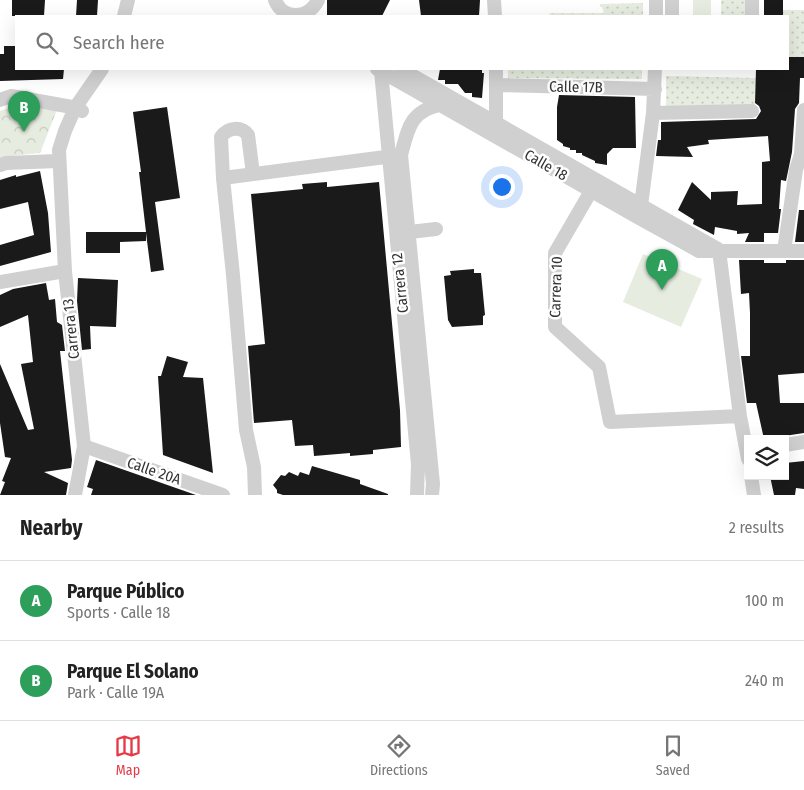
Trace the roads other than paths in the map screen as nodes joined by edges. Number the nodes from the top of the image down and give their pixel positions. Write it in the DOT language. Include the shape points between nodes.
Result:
graph roads {
  1 [pos="121,0"];
  2 [pos="128,0"];
  3 [pos="276,0"];
  4 [pos="494,0"];
  5 [pos="656,0"];
  6 [pos="672,0"];
  7 [pos="752,0"];
  8 [pos="318,1"];
  9 [pos="118,15"];
  10 [pos="124,15"];
  11 [pos="292,15"];
  12 [pos="303,15"];
  13 [pos="315,15"];
  14 [pos="495,15"];
  15 [pos="656,15"];
  16 [pos="672,15"];
  17 [pos="752,15"];
  18 [pos="101,70"];
  19 [pos="111,70"];
  20 [pos="380,70"];
  21 [pos="403,70"];
  22 [pos="496,70"];
  23 [pos="655,70"];
  24 [pos="497,85"];
  25 [pos="655,89"];
  26 [pos="0,100"];
  27 [pos="440,105"];
  28 [pos="79,110"];
  29 [pos="804,110"];
  30 [pos="752,112"];
  31 [pos="653,113"];
  32 [pos="496,124"];
  33 [pos="395,156"];
  34 [pos="58,161"];
  35 [pos="0,165"];
  36 [pos="253,174"];
  37 [pos="223,178"];
  38 [pos="590,191"];
  39 [pos="640,212"];
  40 [pos="436,229"];
  41 [pos="402,233"];
  42 [pos="719,250"];
  43 [pos="784,251"];
  44 [pos="804,251"];
  45 [pos="65,271"];
  46 [pos="0,282"];
  47 [pos="740,416"];
  48 [pos="744,438"];
  49 [pos="804,442"];
  50 [pos="789,444"];
  51 [pos="84,446"];
  52 [pos="752,480"];
  53 [pos="417,489"];
  54 [pos="433,489"];
  55 [pos="75,495"];
  56 [pos="224,495"];
  57 [pos="254,495"];
  58 [pos="754,495"];
  1 -- 9 [label="street"];
  2 -- 10 [label="street"];
  3 -- 11 [label="street" via="281,10"];
  4 -- 14 [label="street"];
  5 -- 15 [label="street"];
  6 -- 16 [label="street"];
  7 -- 17 [label="street"];
  8 -- 12 [label="street"];
  8 -- 13 [label="street"];
  18 -- 28 [label="street"];
  19 -- 28 [label="street"];
  20 -- 27 [label="street, Calle 18"];
  20 -- 33 [label="street, Carrera 12"];
  21 -- 32 [label="street, Calle 18"];
  22 -- 24 [label="street"];
  23 -- 25 [label="street"];
  24 -- 25 [label="street, Calle 17B"];
  24 -- 32 [label="street"];
  25 -- 31 [label="street"];
  26 -- 28 [label="street" via="11,96"];
  27 -- 33 [label="street, Carrera 12" via="426,108 413,120"];
  27 -- 38 [label="street, Calle 18"];
  28 -- 34 [label="street"];
  29 -- 43 [label="street"];
  30 -- 31 [label="street"];
  31 -- 39 [label="street"];
  32 -- 39 [label="street, Calle 18"];
  33 -- 36 [label="street"];
  33 -- 41 [label="street, Carrera 12"];
  34 -- 35 [label="street"];
  34 -- 45 [label="street, Carrera 13"];
  36 -- 37 [label="street"];
  36 -- 37 [label="street" via="248,136 239,129 229,130 221,137"];
  37 -- 57 [label="street" via="246,430 254,467"];
  38 -- 39 [label="street, Calle 18"];
  38 -- 47 [label="street, Carrera 10" via="555,253 555,327 600,367 610,422"];
  39 -- 42 [label="street, Calle 18"];
  40 -- 41 [label="street"];
  41 -- 53 [label="street, Carrera 12"];
  41 -- 54 [label="street, Carrera 12"];
  42 -- 43 [label="street, Calle 18"];
  42 -- 47 [label="street"];
  43 -- 44 [label="street, Calle 18"];
  45 -- 46 [label="street"];
  45 -- 51 [label="street, Carrera 13"];
  47 -- 48 [label="street"];
  49 -- 50 [label="street"];
  51 -- 55 [label="street, Carrera 13"];
  51 -- 56 [label="street, Calle 20A"];
  52 -- 58 [label="street"];
  53 -- 54 [label="street"];
}
